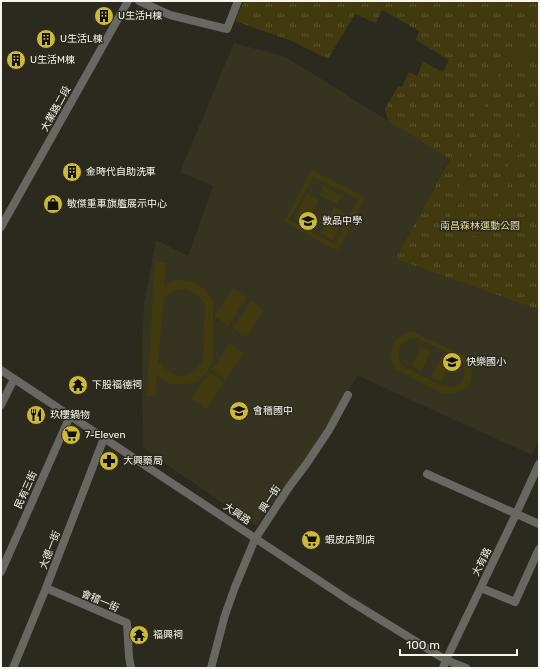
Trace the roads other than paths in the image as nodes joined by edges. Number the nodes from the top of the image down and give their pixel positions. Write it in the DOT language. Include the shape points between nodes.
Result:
graph roads {
  1 [pos="128,1"];
  2 [pos="139,1"];
  3 [pos="238,1"];
  4 [pos="1,227"];
  5 [pos="1,370"];
  6 [pos="14,379"];
  7 [pos="348,395"];
  8 [pos="1,405"];
  9 [pos="70,416"];
  10 [pos="104,438"];
  11 [pos="539,464"];
  12 [pos="427,474"];
  13 [pos="516,514"];
  14 [pos="539,524"];
  15 [pos="256,539"];
  16 [pos="539,548"];
  17 [pos="1,572"];
  18 [pos="46,588"];
  19 [pos="481,588"];
  20 [pos="445,664"];
  21 [pos="13,668"];
  22 [pos="131,668"];
  23 [pos="211,668"];
  24 [pos="466,668"];
  1 -- 4 [label="street, 大業路二段"];
  2 -- 3 [label="street" via="170,15 227,29"];
  5 -- 6 [label="street, 大興路"];
  6 -- 8 [label="street"];
  6 -- 9 [label="street, 大興路"];
  7 -- 15 [label="street, 興一街" via="329,430"];
  9 -- 10 [label="street, 大興路"];
  9 -- 17 [label="street, 民有三街"];
  10 -- 15 [label="street, 大興路"];
  10 -- 18 [label="street, 大德一街"];
  11 -- 13 [label="street, 大有路"];
  12 -- 13 [label="street"];
  13 -- 14 [label="street"];
  13 -- 19 [label="street, 大有路"];
  15 -- 20 [label="street, 大興路"];
  15 -- 23 [label="street, 興一街" via="225,615"];
  16 -- 19 [label="street" via="515,602"];
  18 -- 21 [label="street, 大德一街"];
  18 -- 22 [label="street, 會稽一街" via="126,623"];
  19 -- 20 [label="street, 大有路"];
  20 -- 24 [label="street, 大興路"];
}
